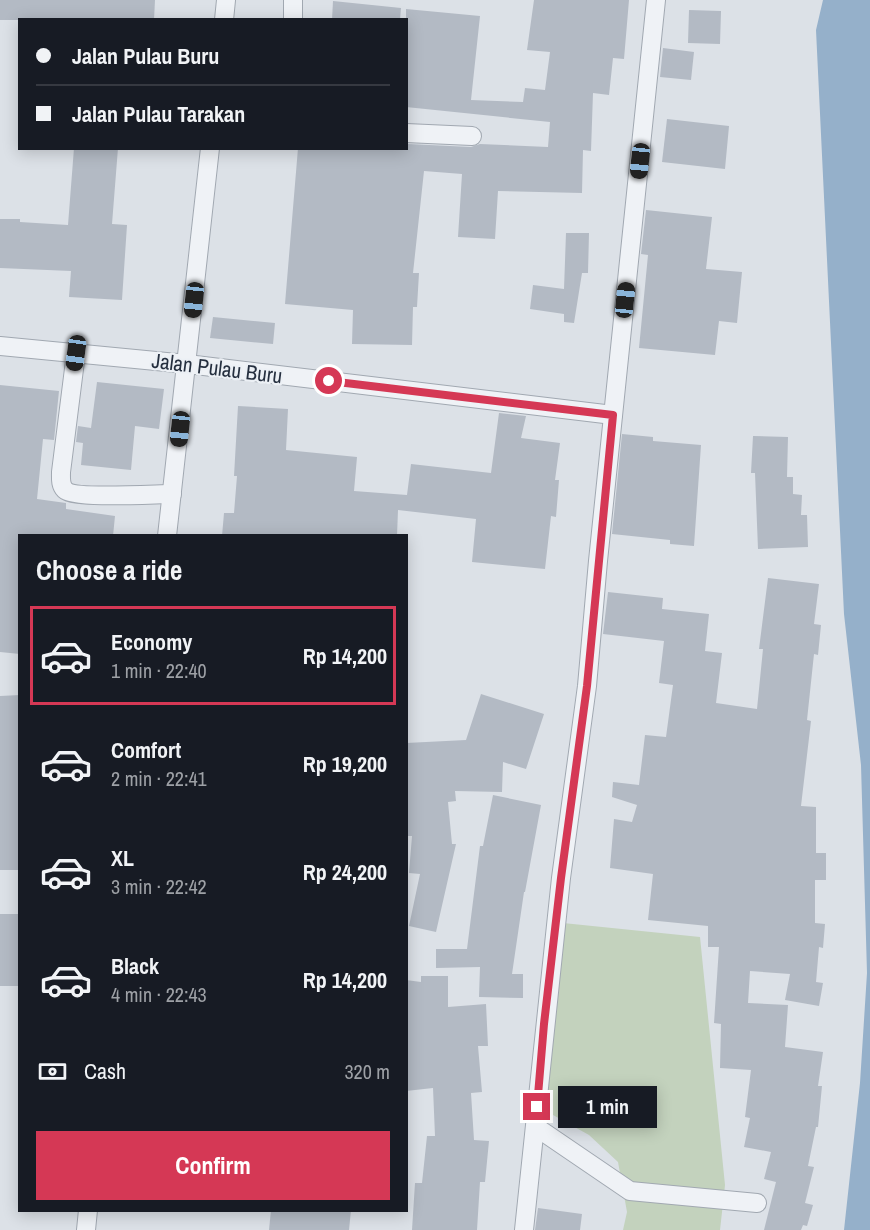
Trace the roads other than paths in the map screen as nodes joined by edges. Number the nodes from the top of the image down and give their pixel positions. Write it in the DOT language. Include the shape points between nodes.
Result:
graph roads {
  1 [pos="226,0"];
  2 [pos="293,0"];
  3 [pos="656,0"];
  4 [pos="224,18"];
  5 [pos="293,18"];
  6 [pos="408,133"];
  7 [pos="472,136"];
  8 [pos="210,150"];
  9 [pos="0,346"];
  10 [pos="76,353"];
  11 [pos="187,364"];
  12 [pos="613,415"];
  13 [pos="172,494"];
  14 [pos="167,534"];
  15 [pos="536,1127"];
  16 [pos="758,1203"];
  17 [pos="88,1212"];
  18 [pos="86,1230"];
  19 [pos="524,1230"];
  1 -- 4 [label="street"];
  2 -- 5 [label="street"];
  3 -- 12 [label="street"];
  6 -- 7 [label="street"];
  8 -- 11 [label="street"];
  9 -- 10 [label="street, Jalan Pulau Buru"];
  10 -- 11 [label="street, Jalan Pulau Buru"];
  10 -- 13 [label="street" via="61,472 66,491 93,496"];
  11 -- 12 [label="street, Jalan Pulau Buru"];
  11 -- 13 [label="street"];
  12 -- 15 [label="street" via="587,686 544,1024"];
  13 -- 14 [label="street"];
  15 -- 16 [label="street" via="630,1191"];
  15 -- 19 [label="street"];
  17 -- 18 [label="street"];
}
